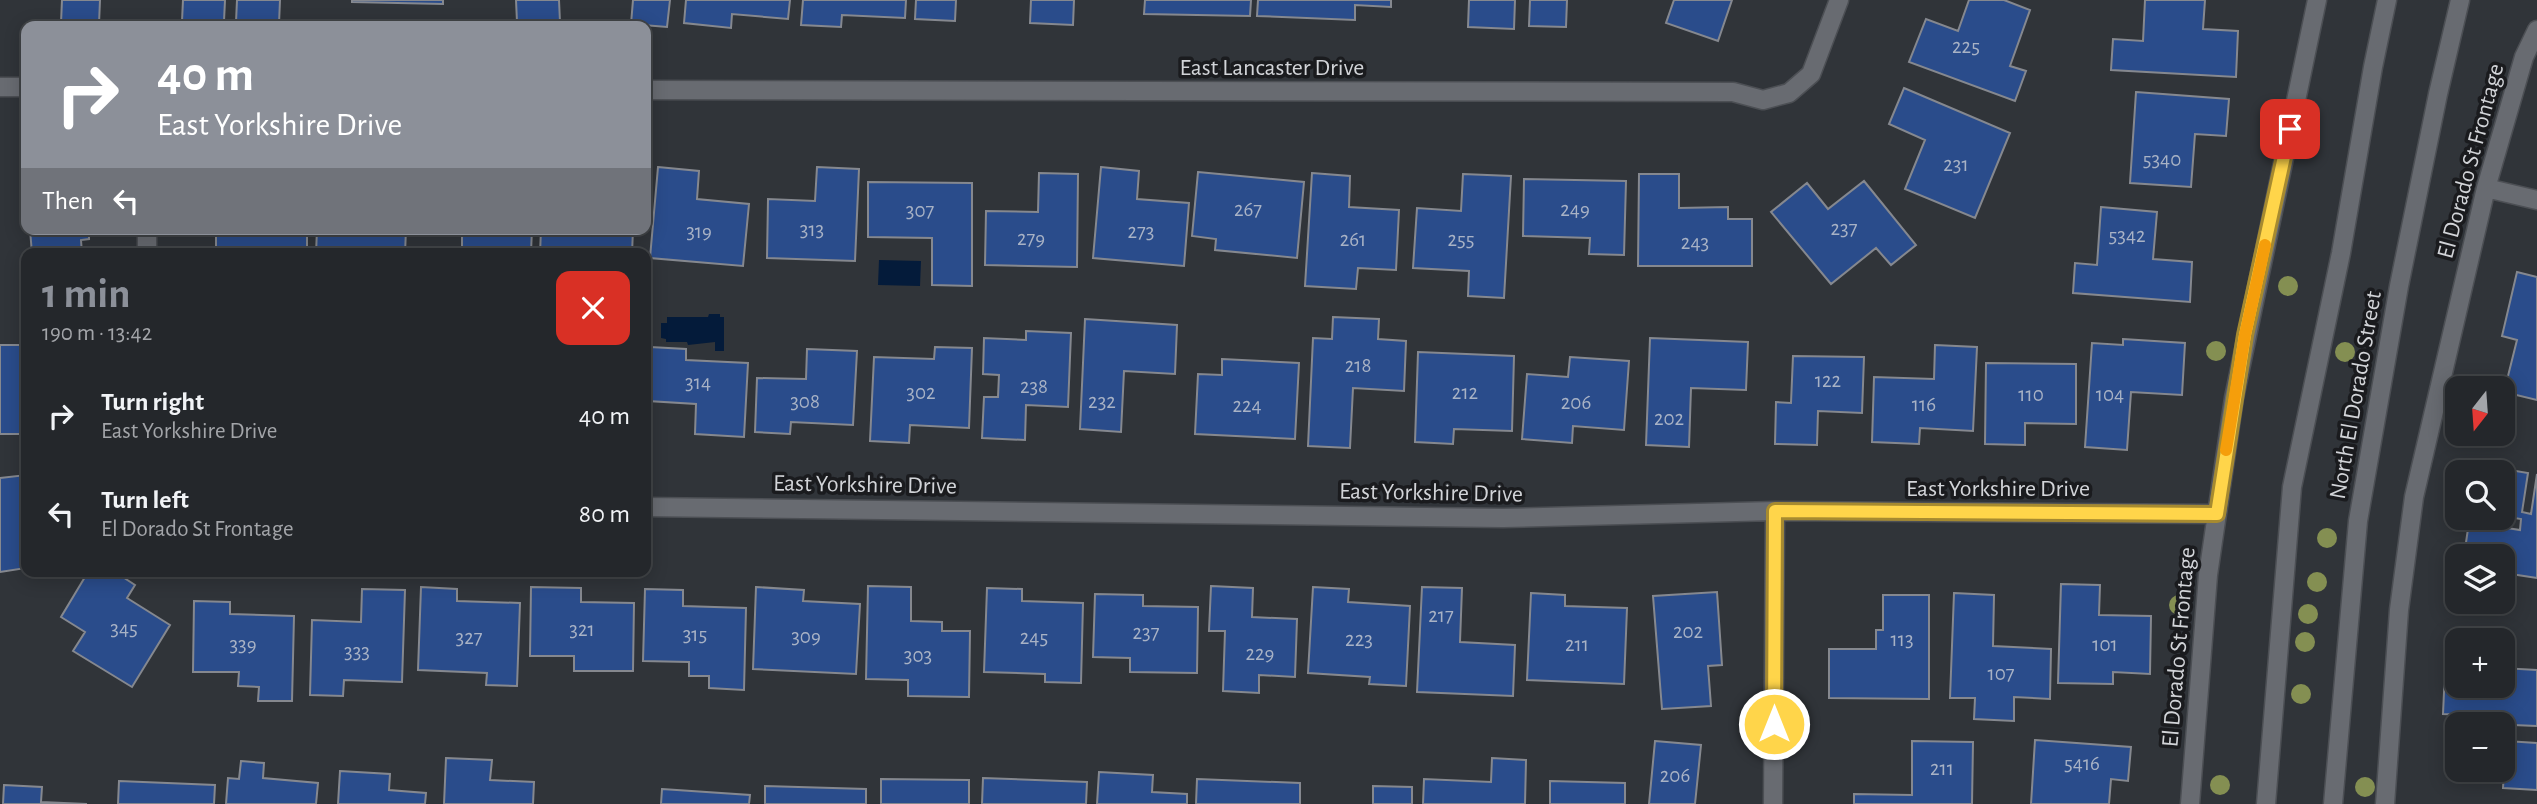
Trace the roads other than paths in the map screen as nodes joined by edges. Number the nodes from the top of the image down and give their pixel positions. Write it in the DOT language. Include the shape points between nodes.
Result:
graph roads {
  1 [pos="1839,0"];
  2 [pos="2317,0"];
  3 [pos="2387,0"];
  4 [pos="2460,0"];
  5 [pos="2537,30"];
  6 [pos="0,87"];
  7 [pos="21,87"];
  8 [pos="651,90"];
  9 [pos="2486,188"];
  10 [pos="2537,200"];
  11 [pos="651,507"];
  12 [pos="1775,511"];
  13 [pos="2217,514"];
  14 [pos="1773,804"];
  15 [pos="2190,804"];
  16 [pos="2266,804"];
  17 [pos="2333,804"];
  18 [pos="2385,804"];
  1 -- 8 [label="street, East Lancaster Drive" via="1811,74 1789,93 1763,100 1733,92"];
  2 -- 13 [label="street, El Dorado St Frontage" via="2245,335"];
  3 -- 16 [label="street, North El Dorado Street" via="2292,487"];
  4 -- 17 [label="street, North El Dorado Street" via="2399,286 2358,521"];
  5 -- 9 [label="street, El Dorado St Frontage" via="2524,57"];
  6 -- 7 [label="street"];
  9 -- 10 [label="street"];
  9 -- 18 [label="street, El Dorado St Frontage" via="2414,497 2399,610"];
  11 -- 12 [label="street, East Yorkshire Drive" via="1503,518"];
  12 -- 13 [label="street, East Yorkshire Drive"];
  12 -- 14 [label="street"];
  13 -- 15 [label="street, El Dorado St Frontage"];
}
